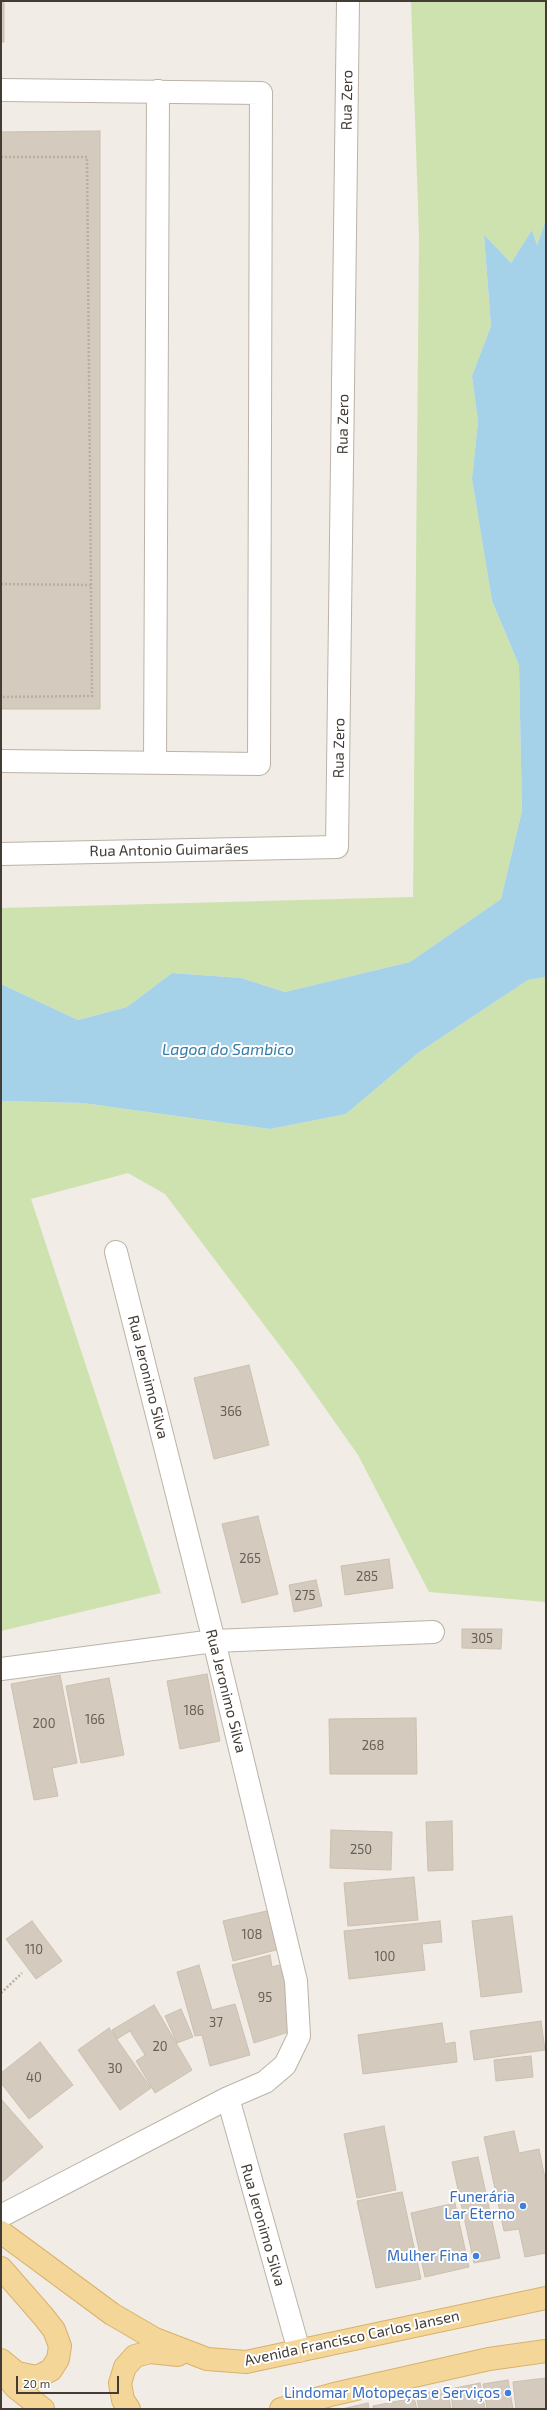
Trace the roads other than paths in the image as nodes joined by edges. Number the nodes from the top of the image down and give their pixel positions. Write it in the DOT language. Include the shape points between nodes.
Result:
graph roads {
  1 [pos="348,1"];
  2 [pos="1,90"];
  3 [pos="158,91"];
  4 [pos="1,762"];
  5 [pos="154,763"];
  6 [pos="337,847"];
  7 [pos="1,854"];
  8 [pos="116,1252"];
  9 [pos="433,1632"];
  10 [pos="214,1641"];
  11 [pos="1,1669"];
  12 [pos="228,2098"];
  13 [pos="1,2216"];
  14 [pos="1,2232"];
  15 [pos="1,2268"];
  16 [pos="546,2298"];
  17 [pos="299,2351"];
  18 [pos="546,2351"];
  19 [pos="207,2359"];
  20 [pos="1,2360"];
  21 [pos="1,2369"];
  22 [pos="43,2409"];
  23 [pos="129,2409"];
  24 [pos="281,2409"];
  1 -- 6 [label="street, Rua Zero"];
  2 -- 3 [label="street"];
  3 -- 5 [label="street"];
  3 -- 5 [label="street" via="261,92 260,756 259,764"];
  4 -- 5 [label="street"];
  6 -- 7 [label="street, Rua Antonio Guimarães"];
  8 -- 10 [label="street, Rua Jeronimo Silva"];
  9 -- 10 [label="street"];
  10 -- 11 [label="street"];
  10 -- 12 [label="street, Rua Jeronimo Silva" via="296,1981 299,2036 285,2065 275,2074 265,2082"];
  12 -- 13 [label="street, Rua Jeronimo Silva"];
  12 -- 17 [label="street, Rua Jeronimo Silva"];
  14 -- 19 [label="main road, Avenida Francisco Carlos Jansen" via="112,2314 155,2339"];
  15 -- 20 [label="main road" via="44,2316 54,2330 60,2346 58,2358 51,2370 37,2377 17,2373"];
  16 -- 17 [label="main road, Avenida Francisco Carlos Jansen"];
  17 -- 19 [label="main road, Avenida Francisco Carlos Jansen" via="246,2362"];
  18 -- 24 [label="main road" via="450,2368 334,2394"];
  19 -- 23 [label="main road" via="150,2352 135,2356 125,2367 120,2383 123,2400"];
  21 -- 22 [label="main road" via="15,2387"];
}
